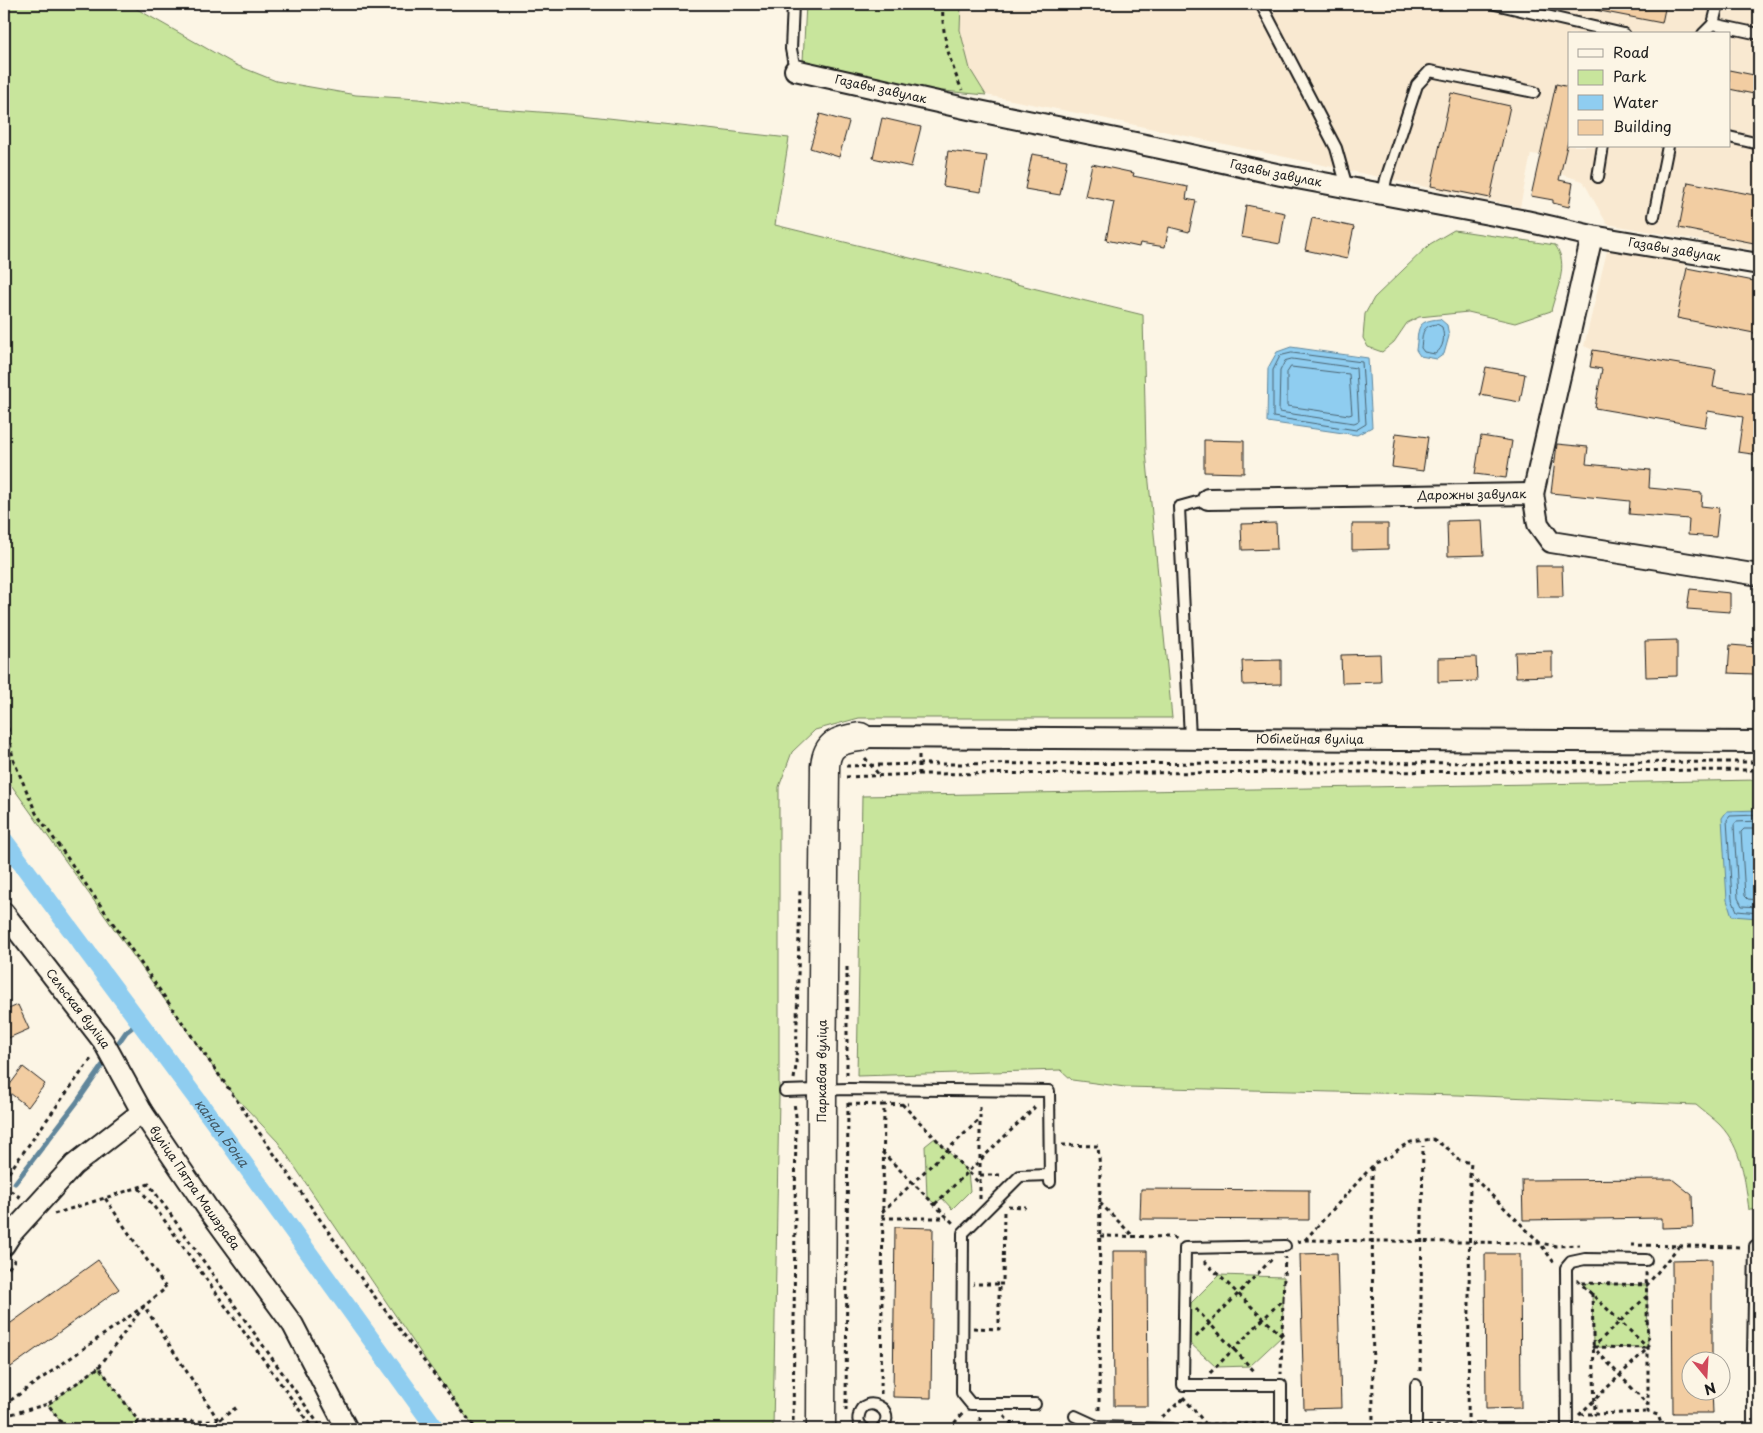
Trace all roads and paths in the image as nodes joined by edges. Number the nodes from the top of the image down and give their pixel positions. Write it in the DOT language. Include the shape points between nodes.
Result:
graph roads {
  1 [pos="792,4"];
  2 [pos="943,4"];
  3 [pos="1261,4"];
  4 [pos="1495,4"];
  5 [pos="1718,4"];
  6 [pos="1713,24"];
  7 [pos="1615,32"];
  8 [pos="1705,32"];
  9 [pos="1759,34"];
  10 [pos="795,70"];
  11 [pos="1534,92"];
  12 [pos="970,108"];
  13 [pos="1730,137"];
  14 [pos="1759,144"];
  15 [pos="1603,148"];
  16 [pos="1668,148"];
  17 [pos="1598,177"];
  18 [pos="1347,187"];
  19 [pos="1383,194"];
  20 [pos="1654,216"];
  21 [pos="1592,236"];
  22 [pos="1759,264"];
  23 [pos="1533,494"];
  24 [pos="1208,499"];
  25 [pos="1759,575"];
  26 [pos="4,704"];
  27 [pos="1190,738"];
  28 [pos="1759,742"];
  29 [pos="859,744"];
  30 [pos="1759,762"];
  31 [pos="846,765"];
  32 [pos="871,765"];
  33 [pos="1759,770"];
  34 [pos="880,776"];
  35 [pos="846,777"];
  36 [pos="4,913"];
  37 [pos="103,1041"];
  38 [pos="822,1090"];
  39 [pos="785,1091"];
  40 [pos="848,1104"];
  41 [pos="884,1104"];
  42 [pos="902,1104"];
  43 [pos="912,1104"];
  44 [pos="971,1104"];
  45 [pos="980,1104"];
  46 [pos="989,1104"];
  47 [pos="1031,1104"];
  48 [pos="1035,1106"];
  49 [pos="1040,1111"];
  50 [pos="142,1112"];
  51 [pos="980,1118"];
  52 [pos="1049,1144"];
  53 [pos="1423,1146"];
  54 [pos="947,1150"];
  55 [pos="882,1152"];
  56 [pos="980,1160"];
  57 [pos="1372,1166"];
  58 [pos="968,1172"];
  59 [pos="1470,1174"];
  60 [pos="4,1179"];
  61 [pos="914,1184"];
  62 [pos="980,1184"];
  63 [pos="4,1186"];
  64 [pos="139,1188"];
  65 [pos="15,1194"];
  66 [pos="105,1198"];
  67 [pos="1100,1203"];
  68 [pos="935,1204"];
  69 [pos="1004,1206"];
  70 [pos="882,1213"];
  71 [pos="980,1215"];
  72 [pos="46,1216"];
  73 [pos="882,1218"];
  74 [pos="948,1218"];
  75 [pos="963,1233"];
  76 [pos="1100,1236"];
  77 [pos="1134,1236"];
  78 [pos="10,1240"];
  79 [pos="1306,1240"];
  80 [pos="1371,1241"];
  81 [pos="1422,1242"];
  82 [pos="1469,1242"];
  83 [pos="1540,1243"];
  84 [pos="1586,1245"];
  85 [pos="1626,1245"];
  86 [pos="1646,1245"];
  87 [pos="1285,1246"];
  88 [pos="1679,1246"];
  89 [pos="1757,1246"];
  90 [pos="1188,1248"];
  91 [pos="1646,1260"];
  92 [pos="1566,1272"];
  93 [pos="4,1275"];
  94 [pos="1582,1283"];
  95 [pos="962,1284"];
  96 [pos="999,1284"];
  97 [pos="1647,1284"];
  98 [pos="1592,1293"];
  99 [pos="1238,1294"];
  100 [pos="1184,1296"];
  101 [pos="1647,1296"];
  102 [pos="1283,1299"];
  103 [pos="144,1306"];
  104 [pos="1264,1318"];
  105 [pos="1619,1321"];
  106 [pos="1209,1324"];
  107 [pos="962,1328"];
  108 [pos="1282,1336"];
  109 [pos="1593,1347"];
  110 [pos="1648,1348"];
  111 [pos="1233,1349"];
  112 [pos="1183,1350"];
  113 [pos="99,1367"];
  114 [pos="1420,1371"];
  115 [pos="1619,1376"];
  116 [pos="1267,1384"];
  117 [pos="1183,1385"];
  118 [pos="1199,1385"];
  119 [pos="1281,1385"];
  120 [pos="1416,1385"];
  121 [pos="1183,1398"];
  122 [pos="874,1399"];
  123 [pos="1594,1401"];
  124 [pos="48,1404"];
  125 [pos="971,1404"];
  126 [pos="1035,1404"];
  127 [pos="1648,1404"];
  128 [pos="4,1405"];
  129 [pos="237,1407"];
  130 [pos="1648,1412"];
  131 [pos="1580,1414"];
  132 [pos="1595,1414"];
  133 [pos="4,1416"];
  134 [pos="1075,1416"];
  135 [pos="894,1418"];
  136 [pos="1557,1418"];
  137 [pos="219,1421"];
  138 [pos="139,1422"];
  139 [pos="1205,1424"];
  140 [pos="1373,1425"];
  141 [pos="1152,1426"];
  142 [pos="1468,1426"];
  143 [pos="1099,1427"];
  144 [pos="1281,1427"];
  145 [pos="1561,1427"];
  146 [pos="950,1428"];
  147 [pos="1416,1428"];
  148 [pos="66,1429"];
  149 [pos="129,1429"];
  150 [pos="207,1429"];
  151 [pos="313,1429"];
  152 [pos="322,1429"];
  153 [pos="347,1429"];
  154 [pos="476,1429"];
  155 [pos="822,1429"];
  156 [pos="865,1429"];
  157 [pos="881,1429"];
  158 [pos="1015,1429"];
  159 [pos="1063,1429"];
  160 [pos="1171,1429"];
  161 [pos="1663,1429"];
  162 [pos="1753,1429"];
  1 -- 10 [label="lane" via="791,49"];
  2 -- 12 [label="path" via="950,63"];
  3 -- 18 [label="lane" via="1336,148"];
  4 -- 7 [label="lane"];
  5 -- 6 [label="lane"];
  6 -- 8 [label="lane"];
  6 -- 9 [label="lane"];
  10 -- 12 [label="street, Газавы завулак"];
  11 -- 19 [label="lane" via="1430,71 1417,85"];
  12 -- 18 [label="street, Газавы завулак"];
  13 -- 14 [label="lane"];
  15 -- 17 [label="lane"];
  16 -- 20 [label="lane"];
  18 -- 19 [label="street, Газавы завулак"];
  19 -- 21 [label="street, Газавы завулак"];
  21 -- 22 [label="street, Газавы завулак"];
  21 -- 23 [label="street"];
  23 -- 24 [label="street, Дарожны завулак"];
  23 -- 25 [label="street, Дарожны завулак" via="1538,524 1551,542"];
  24 -- 27 [label="lane" via="1179,507"];
  26 -- 154 [label="path" via="13,760 36,813 365,1284"];
  27 -- 28 [label="street, Юбілейная вуліца"];
  27 -- 29 [label="street, Юбілейная вуліца"];
  29 -- 32 [label="path"];
  29 -- 38 [label="street, Паркавая вуліца" via="846,739 836,744 828,750 824,766"];
  30 -- 32 [label="path"];
  31 -- 32 [label="path"];
  32 -- 34 [label="path"];
  33 -- 34 [label="path"];
  34 -- 35 [label="path"];
  36 -- 37 [label="street, Сельская вуліца"];
  37 -- 50 [label="street, Сельская вуліца"];
  37 -- 60 [label="path"];
  38 -- 39 [label="lane"];
  38 -- 52 [label="lane" via="1049,1092"];
  38 -- 155 [label="street, Паркавая вуліца"];
  40 -- 41 [label="path"];
  41 -- 42 [label="path"];
  41 -- 55 [label="path"];
  42 -- 43 [label="path"];
  42 -- 54 [label="path"];
  44 -- 45 [label="path"];
  45 -- 46 [label="path"];
  45 -- 51 [label="path"];
  47 -- 48 [label="path"];
  48 -- 49 [label="path"];
  48 -- 56 [label="path"];
  50 -- 78 [label="street, вуліца Пятра Машэрава" via="74,1165"];
  50 -- 153 [label="street, вуліца Пятра Машэрава" via="293,1325"];
  51 -- 54 [label="path"];
  51 -- 56 [label="path"];
  52 -- 67 [label="path" via="1098,1146"];
  52 -- 71 [label="lane" via="1050,1179 1020,1176"];
  53 -- 81 [label="path"];
  54 -- 58 [label="path"];
  54 -- 61 [label="path"];
  55 -- 61 [label="path"];
  55 -- 70 [label="path"];
  56 -- 58 [label="path"];
  56 -- 62 [label="path"];
  57 -- 59 [label="path" via="1411,1142 1434,1139 1450,1150 1456,1159 1471,1163"];
  57 -- 79 [label="path"];
  57 -- 80 [label="path"];
  58 -- 62 [label="path"];
  58 -- 68 [label="path"];
  59 -- 82 [label="path"];
  59 -- 83 [label="path"];
  61 -- 68 [label="path"];
  61 -- 70 [label="path"];
  62 -- 71 [label="path"];
  63 -- 65 [label="path"];
  64 -- 66 [label="path"];
  64 -- 151 [label="path"];
  64 -- 152 [label="path" via="149,1184"];
  66 -- 72 [label="path"];
  66 -- 103 [label="path" via="166,1288"];
  67 -- 76 [label="path"];
  67 -- 77 [label="path"];
  68 -- 74 [label="path"];
  69 -- 96 [label="path" via="1003,1284"];
  70 -- 73 [label="path"];
  71 -- 75 [label="lane"];
  73 -- 74 [label="path"];
  73 -- 122 [label="path"];
  74 -- 75 [label="path"];
  75 -- 95 [label="lane"];
  76 -- 77 [label="path"];
  76 -- 143 [label="path"];
  77 -- 90 [label="path" via="1173,1237"];
  78 -- 93 [label="path"];
  79 -- 80 [label="path"];
  79 -- 87 [label="path"];
  80 -- 81 [label="path"];
  80 -- 140 [label="path"];
  81 -- 82 [label="path"];
  81 -- 114 [label="path"];
  82 -- 83 [label="path"];
  82 -- 142 [label="path"];
  83 -- 84 [label="path"];
  83 -- 92 [label="path" via="1556,1266"];
  85 -- 86 [label="path"];
  86 -- 88 [label="path"];
  86 -- 91 [label="path"];
  87 -- 90 [label="lane"];
  87 -- 99 [label="path"];
  87 -- 102 [label="path"];
  88 -- 89 [label="path"];
  88 -- 97 [label="path"];
  89 -- 162 [label="lane" via="1752,1354"];
  90 -- 99 [label="path"];
  90 -- 100 [label="lane"];
  91 -- 92 [label="lane" via="1584,1259 1571,1262"];
  91 -- 97 [label="path"];
  92 -- 94 [label="path"];
  92 -- 145 [label="lane"];
  94 -- 97 [label="path"];
  94 -- 98 [label="path"];
  95 -- 96 [label="path"];
  95 -- 107 [label="lane"];
  96 -- 107 [label="path" via="999,1329"];
  97 -- 101 [label="path"];
  98 -- 105 [label="path"];
  98 -- 109 [label="path"];
  99 -- 104 [label="path"];
  99 -- 106 [label="path"];
  100 -- 106 [label="path"];
  100 -- 112 [label="lane"];
  101 -- 105 [label="path"];
  101 -- 110 [label="path"];
  102 -- 104 [label="path"];
  102 -- 108 [label="path"];
  103 -- 113 [label="path"];
  103 -- 128 [label="path"];
  103 -- 137 [label="path"];
  104 -- 108 [label="path"];
  104 -- 111 [label="path"];
  105 -- 109 [label="path"];
  105 -- 110 [label="path"];
  106 -- 111 [label="path"];
  106 -- 112 [label="path"];
  107 -- 125 [label="lane" via="962,1393"];
  108 -- 119 [label="path"];
  109 -- 110 [label="path"];
  109 -- 115 [label="path"];
  109 -- 123 [label="path"];
  110 -- 115 [label="path"];
  110 -- 127 [label="path"];
  111 -- 116 [label="path"];
  111 -- 118 [label="path"];
  112 -- 117 [label="lane"];
  113 -- 124 [label="path"];
  113 -- 138 [label="path"];
  115 -- 123 [label="path"];
  115 -- 127 [label="path"];
  116 -- 118 [label="lane"];
  116 -- 119 [label="lane"];
  117 -- 118 [label="lane"];
  117 -- 121 [label="path"];
  118 -- 121 [label="path"];
  119 -- 144 [label="lane"];
  120 -- 147 [label="lane"];
  121 -- 139 [label="path"];
  121 -- 141 [label="path"];
  122 -- 156 [label="lane" via="858,1416 860,1425"];
  122 -- 157 [label="lane" via="886,1413 886,1422"];
  123 -- 131 [label="path"];
  123 -- 132 [label="path"];
  124 -- 133 [label="path"];
  124 -- 148 [label="path"];
  125 -- 126 [label="lane"];
  125 -- 146 [label="path"];
  127 -- 130 [label="path"];
  129 -- 137 [label="path"];
  130 -- 132 [label="path"];
  130 -- 161 [label="path" via="1658,1415"];
  131 -- 132 [label="path"];
  131 -- 145 [label="path"];
  134 -- 143 [label="lane"];
  135 -- 146 [label="path" via="899,1425"];
  136 -- 145 [label="path"];
  137 -- 138 [label="path"];
  137 -- 150 [label="path"];
  138 -- 149 [label="path"];
  139 -- 141 [label="path"];
  139 -- 144 [label="path"];
  140 -- 144 [label="path"];
  140 -- 147 [label="path"];
  141 -- 143 [label="lane"];
  141 -- 160 [label="lane"];
  142 -- 145 [label="path"];
  142 -- 147 [label="path"];
  143 -- 159 [label="path"];
  146 -- 158 [label="path"];
  158 -- 159 [label="path"];
}
